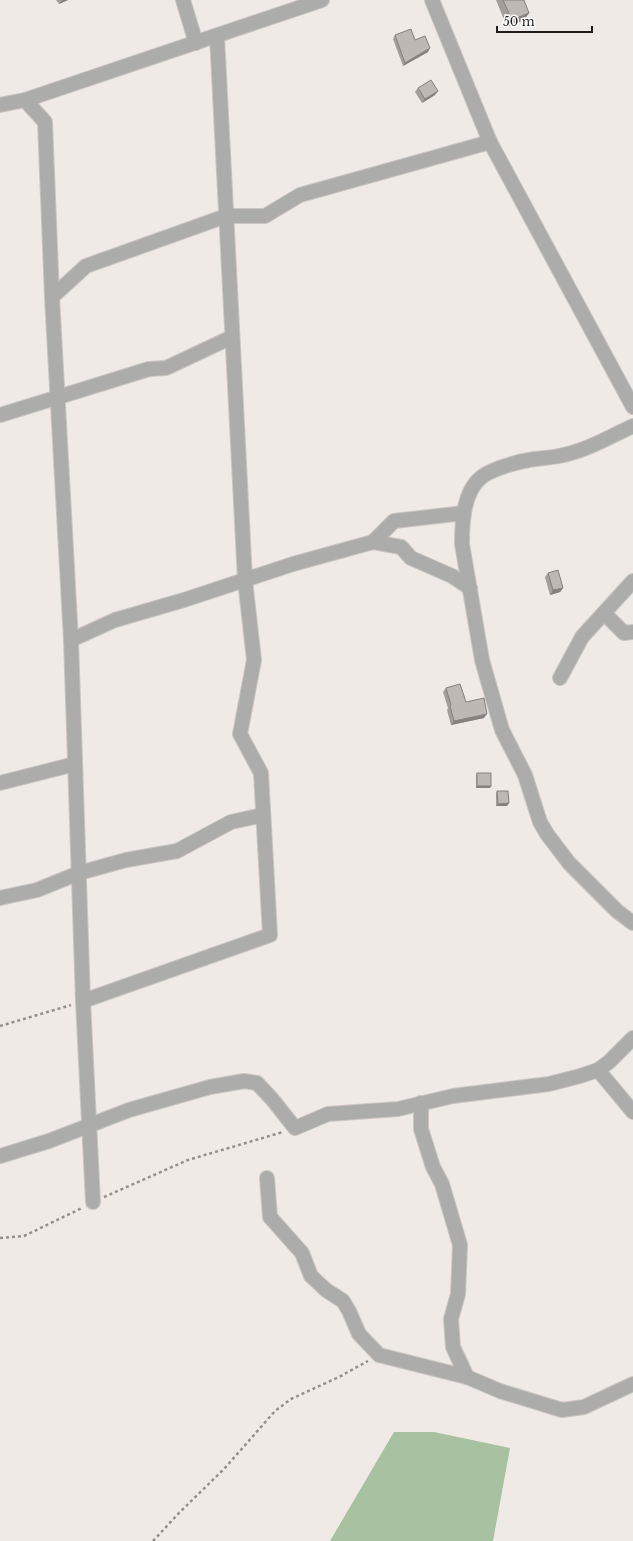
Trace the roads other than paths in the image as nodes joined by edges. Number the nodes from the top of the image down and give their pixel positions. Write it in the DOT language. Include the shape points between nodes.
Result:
graph roads {
  1 [pos="183,0"];
  2 [pos="322,0"];
  3 [pos="432,0"];
  4 [pos="217,36"];
  5 [pos="196,43"];
  6 [pos="25,100"];
  7 [pos="0,105"];
  8 [pos="490,142"];
  9 [pos="226,216"];
  10 [pos="52,297"];
  11 [pos="232,338"];
  12 [pos="57,397"];
  13 [pos="633,407"];
  14 [pos="0,415"];
  15 [pos="633,426"];
  16 [pos="464,513"];
  17 [pos="373,542"];
  18 [pos="245,580"];
  19 [pos="633,581"];
  20 [pos="470,588"];
  21 [pos="604,613"];
  22 [pos="633,632"];
  23 [pos="71,640"];
  24 [pos="560,678"];
  25 [pos="75,764"];
  26 [pos="0,783"];
  27 [pos="263,815"];
  28 [pos="79,872"];
  29 [pos="0,898"];
  30 [pos="633,923"];
  31 [pos="83,1001"];
  32 [pos="633,1038"];
  33 [pos="598,1070"];
  34 [pos="421,1103"];
  35 [pos="633,1112"];
  36 [pos="90,1126"];
  37 [pos="0,1156"];
  38 [pos="267,1178"];
  39 [pos="93,1202"];
  40 [pos="467,1377"];
  41 [pos="633,1384"];
  1 -- 5 [label="street"];
  2 -- 4 [label="street"];
  3 -- 8 [label="street"];
  4 -- 5 [label="street"];
  4 -- 9 [label="street"];
  5 -- 6 [label="street"];
  6 -- 7 [label="street"];
  6 -- 10 [label="street" via="45,122"];
  8 -- 9 [label="street" via="300,195 265,216"];
  8 -- 13 [label="street"];
  9 -- 10 [label="street" via="86,266"];
  9 -- 11 [label="street"];
  10 -- 12 [label="street"];
  11 -- 12 [label="street" via="166,368 149,369"];
  11 -- 18 [label="street"];
  12 -- 14 [label="street"];
  12 -- 23 [label="street"];
  15 -- 16 [label="street" via="584,449 560,456 528,460 483,476 475,483 469,494"];
  16 -- 17 [label="street" via="394,521"];
  16 -- 20 [label="street" via="462,544"];
  17 -- 18 [label="street"];
  17 -- 20 [label="street" via="401,547 411,558 452,576"];
  18 -- 23 [label="street" via="115,620"];
  18 -- 27 [label="street" via="254,660 240,734 261,774"];
  19 -- 21 [label="street"];
  20 -- 30 [label="street" via="482,660 502,730 526,775 540,822 569,863"];
  21 -- 22 [label="street" via="624,633"];
  21 -- 24 [label="street" via="582,637"];
  23 -- 25 [label="street"];
  25 -- 26 [label="street"];
  25 -- 28 [label="street"];
  27 -- 28 [label="street" via="231,822 177,851"];
  27 -- 31 [label="street" via="270,935"];
  28 -- 29 [label="street" via="37,890"];
  28 -- 31 [label="street"];
  31 -- 36 [label="street"];
  32 -- 33 [label="street"];
  33 -- 34 [label="street" via="549,1084 468,1093"];
  33 -- 35 [label="street"];
  34 -- 36 [label="street" via="398,1109 328,1114 295,1128 257,1083 244,1081 187,1093 129,1110"];
  34 -- 40 [label="street" via="421,1129 433,1167 442,1184 460,1245 458,1294 451,1319 453,1347"];
  36 -- 37 [label="street"];
  36 -- 39 [label="street"];
  38 -- 40 [label="street" via="270,1217 302,1253 312,1276 326,1290 343,1301 359,1334 379,1355"];
  40 -- 41 [label="street" via="500,1391 562,1410 584,1407"];
}
